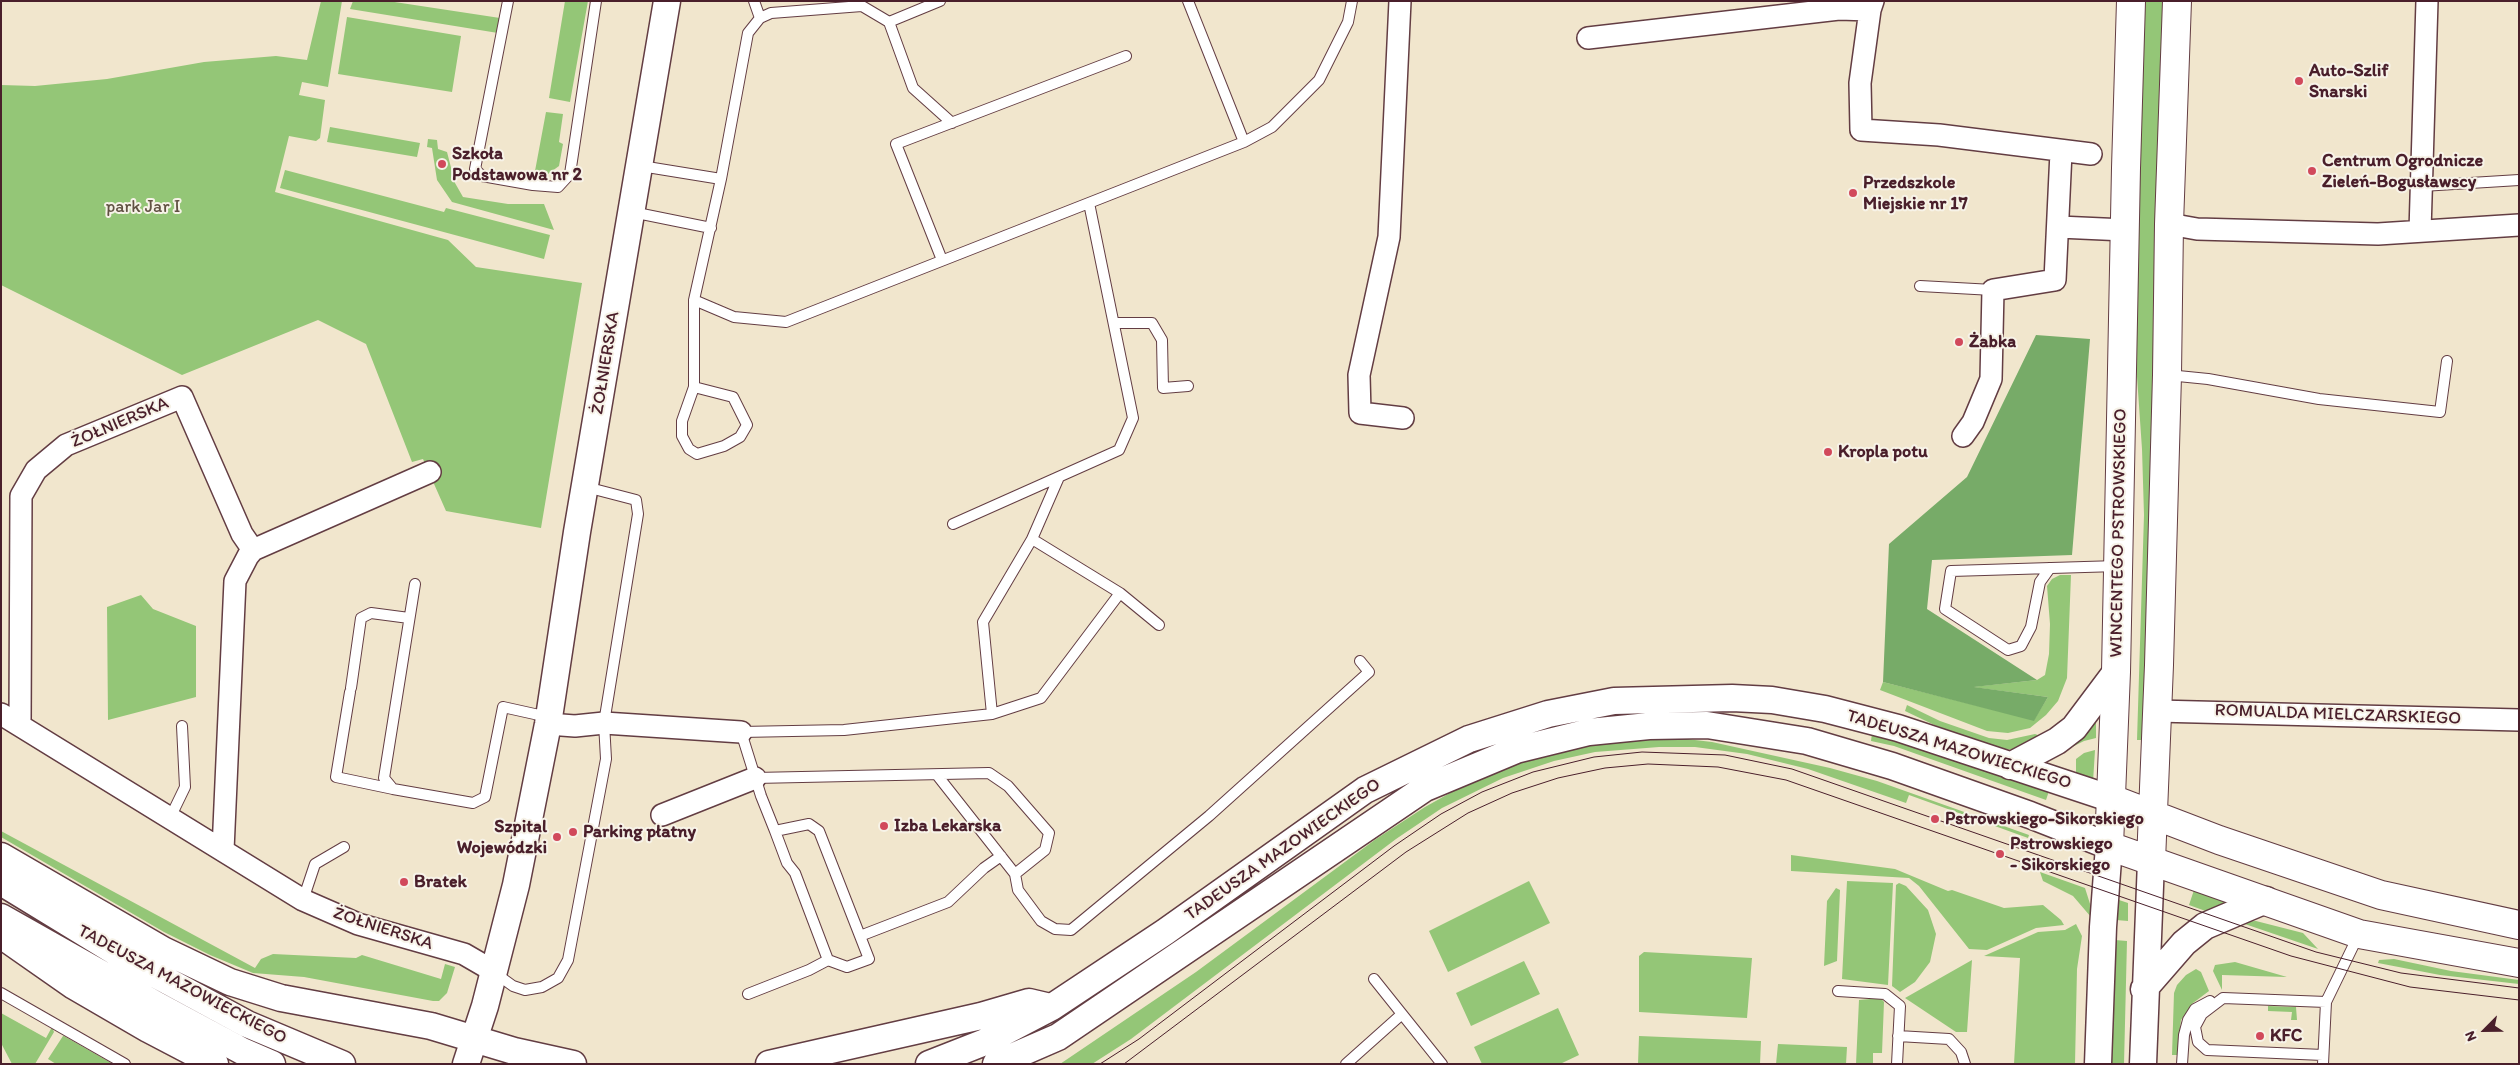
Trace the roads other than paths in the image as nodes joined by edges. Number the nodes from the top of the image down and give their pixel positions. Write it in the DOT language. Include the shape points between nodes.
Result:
graph roads {
  1 [pos="508,1"];
  2 [pos="596,1"];
  3 [pos="667,1"];
  4 [pos="754,1"];
  5 [pos="940,1"];
  6 [pos="1188,1"];
  7 [pos="1352,1"];
  8 [pos="1400,1"];
  9 [pos="2131,1"];
  10 [pos="2177,1"];
  11 [pos="2427,1"];
  12 [pos="1871,6"];
  13 [pos="760,18"];
  14 [pos="889,22"];
  15 [pos="1588,38"];
  16 [pos="1126,56"];
  17 [pos="952,123"];
  18 [pos="1244,142"];
  19 [pos="2061,152"];
  20 [pos="2091,154"];
  21 [pos="639,166"];
  22 [pos="721,179"];
  23 [pos="2519,180"];
  24 [pos="2422,186"];
  25 [pos="1089,202"];
  26 [pos="632,212"];
  27 [pos="2169,224"];
  28 [pos="2519,225"];
  29 [pos="2059,227"];
  30 [pos="711,228"];
  31 [pos="2124,230"];
  32 [pos="2420,231"];
  33 [pos="942,260"];
  34 [pos="1920,286"];
  35 [pos="1993,290"];
  36 [pos="694,300"];
  37 [pos="1114,323"];
  38 [pos="2447,362"];
  39 [pos="2167,375"];
  40 [pos="1188,386"];
  41 [pos="694,388"];
  42 [pos="1403,418"];
  43 [pos="1963,436"];
  44 [pos="430,472"];
  45 [pos="1059,477"];
  46 [pos="586,487"];
  47 [pos="952,524"];
  48 [pos="1032,539"];
  49 [pos="252,550"];
  50 [pos="2119,566"];
  51 [pos="2050,568"];
  52 [pos="414,584"];
  53 [pos="1120,593"];
  54 [pos="409,618"];
  55 [pos="1158,625"];
  56 [pos="1360,661"];
  57 [pos="2116,672"];
  58 [pos="2157,710"];
  59 [pos="1,714"];
  60 [pos="992,714"];
  61 [pos="2519,720"];
  62 [pos="548,721"];
  63 [pos="604,724"];
  64 [pos="20,725"];
  65 [pos="182,726"];
  66 [pos="741,732"];
  67 [pos="2010,766"];
  68 [pos="937,775"];
  69 [pos="755,778"];
  70 [pos="393,789"];
  71 [pos="2112,799"];
  72 [pos="662,815"];
  73 [pos="2152,815"];
  74 [pos="170,818"];
  75 [pos="775,832"];
  76 [pos="2110,846"];
  77 [pos="344,847"];
  78 [pos="222,850"];
  79 [pos="1,856"];
  80 [pos="1001,856"];
  81 [pos="2151,861"];
  82 [pos="1015,874"];
  83 [pos="1,882"];
  84 [pos="303,900"];
  85 [pos="2266,900"];
  86 [pos="1,917"];
  87 [pos="2519,925"];
  88 [pos="2359,934"];
  89 [pos="1,935"];
  90 [pos="860,936"];
  91 [pos="828,960"];
  92 [pos="2519,963"];
  93 [pos="495,972"];
  94 [pos="1374,979"];
  95 [pos="2144,989"];
  96 [pos="1838,991"];
  97 [pos="1,993"];
  98 [pos="748,994"];
  99 [pos="2223,998"];
  100 [pos="2326,1002"];
  101 [pos="1052,1007"];
  102 [pos="1402,1014"];
  103 [pos="1898,1036"];
  104 [pos="1058,1037"];
  105 [pos="475,1038"];
  106 [pos="2306,1059"];
  107 [pos="2323,1059"];
  108 [pos="125,1064"];
  109 [pos="215,1064"];
  110 [pos="272,1064"];
  111 [pos="342,1064"];
  112 [pos="466,1064"];
  113 [pos="573,1064"];
  114 [pos="769,1064"];
  115 [pos="929,1064"];
  116 [pos="996,1064"];
  117 [pos="1040,1064"];
  118 [pos="1346,1064"];
  119 [pos="1442,1064"];
  120 [pos="1897,1064"];
  121 [pos="1966,1064"];
  122 [pos="2098,1064"];
  123 [pos="2143,1064"];
  124 [pos="2182,1064"];
  1 -- 2 [label="lane" via="475,169 482,176 558,187 570,174"];
  3 -- 21 [label="street, ŻOŁNIERSKA"];
  4 -- 13 [label="lane"];
  5 -- 14 [label="lane"];
  6 -- 18 [label="lane"];
  7 -- 18 [label="lane" via="1348,22 1319,80 1272,127"];
  8 -- 42 [label="street" via="1389,237 1359,375 1360,413"];
  9 -- 31 [label="main road, WINCENTEGO PSTROWSKIEGO"];
  10 -- 27 [label="main road"];
  11 -- 24 [label="street"];
  12 -- 15 [label="street"];
  12 -- 19 [label="street" via="1860,83 1861,130 1939,135"];
  13 -- 14 [label="lane" via="788,11 862,6"];
  13 -- 22 [label="lane" via="748,33"];
  14 -- 17 [label="lane" via="913,88"];
  16 -- 17 [label="lane"];
  17 -- 33 [label="lane" via="896,144"];
  18 -- 25 [label="lane"];
  19 -- 20 [label="street"];
  19 -- 29 [label="street"];
  21 -- 22 [label="lane"];
  21 -- 26 [label="street, ŻOŁNIERSKA"];
  22 -- 30 [label="lane"];
  23 -- 24 [label="lane"];
  24 -- 32 [label="street"];
  25 -- 33 [label="lane"];
  25 -- 37 [label="lane"];
  26 -- 30 [label="lane"];
  26 -- 46 [label="street, ŻOŁNIERSKA"];
  27 -- 32 [label="street" via="2197,229 2378,234"];
  27 -- 39 [label="main road"];
  28 -- 32 [label="street"];
  29 -- 31 [label="street"];
  29 -- 35 [label="street" via="2055,280"];
  30 -- 36 [label="lane"];
  31 -- 50 [label="main road, WINCENTEGO PSTROWSKIEGO"];
  33 -- 36 [label="lane" via="786,322 734,317"];
  34 -- 35 [label="lane"];
  35 -- 43 [label="street" via="1992,378 1973,422"];
  36 -- 41 [label="lane"];
  37 -- 40 [label="lane" via="1152,323 1162,340 1164,388"];
  37 -- 45 [label="lane" via="1133,418 1119,450"];
  38 -- 39 [label="lane" via="2440,412 2319,399"];
  39 -- 58 [label="main road"];
  41 -- 41 [label="lane" via="682,421 682,436 689,449 698,454 710,452 740,437 747,425 733,398"];
  44 -- 49 [label="street"];
  45 -- 47 [label="lane"];
  45 -- 48 [label="lane"];
  46 -- 62 [label="street, ŻOŁNIERSKA"];
  46 -- 63 [label="lane" via="636,500 638,514"];
  48 -- 53 [label="lane"];
  48 -- 60 [label="lane" via="983,622"];
  49 -- 64 [label="street, ŻOŁNIERSKA" via="182,397 66,445 36,470 21,496"];
  49 -- 78 [label="street" via="235,581"];
  50 -- 51 [label="lane"];
  50 -- 57 [label="main road, WINCENTEGO PSTROWSKIEGO"];
  51 -- 51 [label="lane" via="1951,571 1945,610 2008,650 2021,646 2031,627 2040,582"];
  52 -- 54 [label="lane"];
  53 -- 55 [label="lane"];
  53 -- 60 [label="lane" via="1041,698"];
  54 -- 70 [label="lane" via="384,778"];
  54 -- 70 [label="lane" via="371,613 361,618 336,777"];
  56 -- 82 [label="lane" via="1369,672 1209,816 1071,930 1055,929 1041,921 1018,890"];
  57 -- 67 [label="street" via="2074,728"];
  57 -- 71 [label="main road, WINCENTEGO PSTROWSKIEGO"];
  58 -- 61 [label="street, ROMUALDA MIELCZARSKIEGO"];
  58 -- 73 [label="main road"];
  59 -- 64 [label="street, ŻOŁNIERSKA"];
  60 -- 66 [label="lane" via="844,730"];
  62 -- 63 [label="street" via="574,726"];
  62 -- 70 [label="lane" via="503,708 484,797 473,804"];
  62 -- 93 [label="street, ŻOŁNIERSKA" via="516,885"];
  63 -- 66 [label="street"];
  63 -- 93 [label="lane" via="606,759 568,960 558,978 542,987 525,990"];
  64 -- 74 [label="street, ŻOŁNIERSKA"];
  65 -- 74 [label="lane" via="185,787"];
  66 -- 69 [label="lane"];
  67 -- 71 [label="street, TADEUSZA MAZOWIECKIEGO"];
  67 -- 101 [label="street, TADEUSZA MAZOWIECKIEGO" via="1898,728 1825,709 1772,700 1614,701 1548,714 1469,739 1366,790 1165,932"];
  68 -- 69 [label="lane"];
  68 -- 80 [label="lane"];
  68 -- 82 [label="lane" via="989,774 1008,786 1049,833 1045,850"];
  69 -- 72 [label="street"];
  69 -- 75 [label="lane"];
  71 -- 73 [label="main road, TADEUSZA MAZOWIECKIEGO"];
  71 -- 76 [label="main road, WINCENTEGO PSTROWSKIEGO"];
  73 -- 81 [label="main road"];
  73 -- 87 [label="main road, TADEUSZA MAZOWIECKIEGO" via="2381,895"];
  74 -- 78 [label="street, ŻOŁNIERSKA"];
  75 -- 90 [label="lane" via="809,824 819,832"];
  75 -- 91 [label="lane" via="787,863 795,873"];
  76 -- 81 [label="main road"];
  76 -- 104 [label="street, TADEUSZA MAZOWIECKIEGO" via="1892,766 1807,740 1706,725 1589,732 1516,750 1425,788"];
  76 -- 122 [label="street, WINCENTEGO PSTROWSKIEGO"];
  77 -- 84 [label="lane" via="315,864"];
  78 -- 84 [label="street, ŻOŁNIERSKA"];
  79 -- 105 [label="street" via="163,950 230,982 281,998 370,1013"];
  80 -- 82 [label="lane"];
  80 -- 90 [label="lane" via="948,902"];
  81 -- 85 [label="main road"];
  81 -- 95 [label="street"];
  83 -- 111 [label="street, TADEUSZA MAZOWIECKIEGO" via="127,959 247,1024"];
  84 -- 93 [label="street, ŻOŁNIERSKA" via="358,924 464,954"];
  85 -- 88 [label="main road"];
  85 -- 95 [label="street" via="2205,926 2184,943"];
  86 -- 110 [label="street, TADEUSZA MAZOWIECKIEGO" via="155,1004"];
  88 -- 92 [label="main road"];
  88 -- 100 [label="lane"];
  89 -- 109 [label="street" via="74,986"];
  90 -- 91 [label="lane" via="869,959 848,968"];
  91 -- 98 [label="lane"];
  93 -- 105 [label="street, ŻOŁNIERSKA"];
  94 -- 102 [label="lane"];
  95 -- 123 [label="street"];
  96 -- 103 [label="lane" via="1885,994 1900,1006"];
  97 -- 108 [label="lane"];
  99 -- 100 [label="lane"];
  99 -- 106 [label="lane" via="2202,1014 2195,1026 2198,1042 2207,1050"];
  99 -- 124 [label="lane" via="2206,1002 2195,1009 2188,1020"];
  100 -- 107 [label="lane"];
  101 -- 114 [label="street" via="1029,1002"];
  101 -- 115 [label="street, TADEUSZA MAZOWIECKIEGO" via="984,1042"];
  102 -- 118 [label="lane"];
  102 -- 119 [label="lane"];
  103 -- 120 [label="lane"];
  103 -- 121 [label="lane" via="1949,1040 1961,1052"];
  104 -- 116 [label="street, TADEUSZA MAZOWIECKIEGO"];
  104 -- 117 [label="street"];
  105 -- 112 [label="street, ŻOŁNIERSKA"];
  105 -- 113 [label="street" via="514,1051"];
  106 -- 107 [label="lane"];
}
